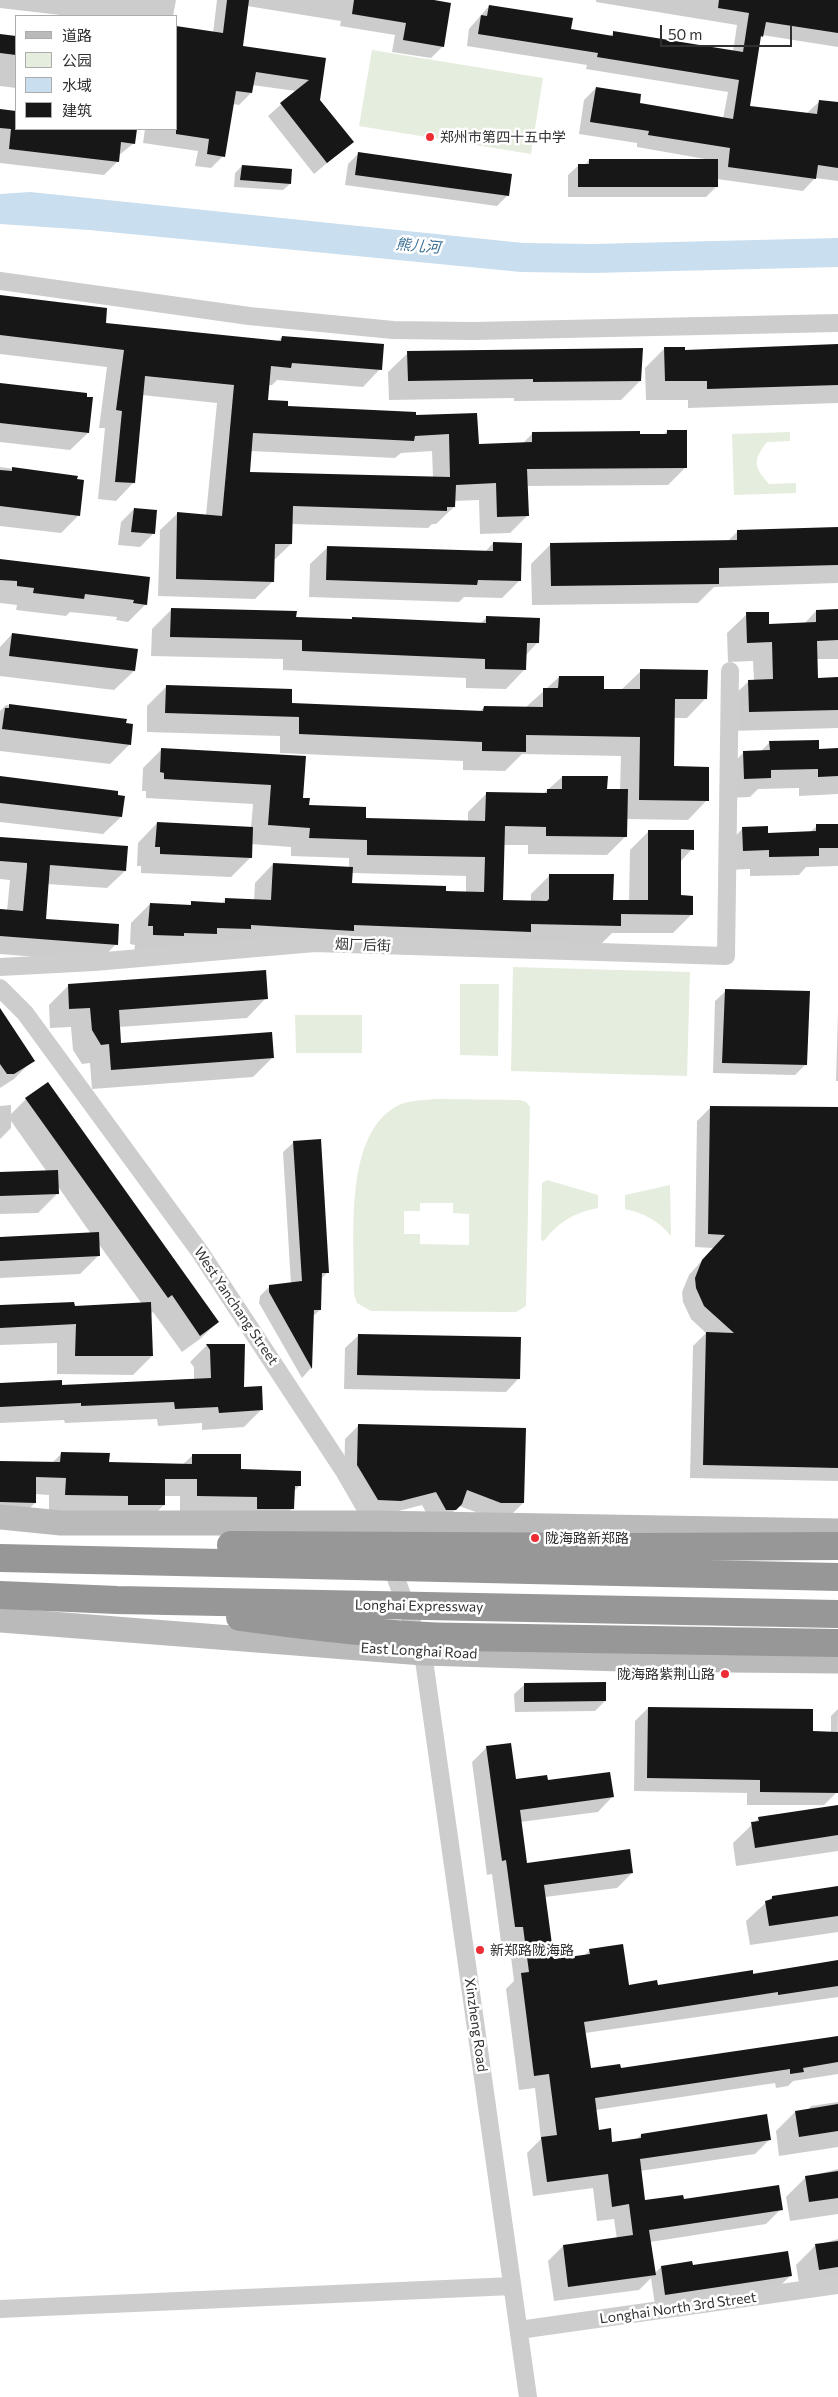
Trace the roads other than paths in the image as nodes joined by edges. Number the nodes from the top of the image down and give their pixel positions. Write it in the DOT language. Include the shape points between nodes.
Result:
graph roads {
  1 [pos="0,281"];
  2 [pos="838,323"];
  3 [pos="730,671"];
  4 [pos="0,967"];
  5 [pos="0,988"];
  6 [pos="0,1517"];
  7 [pos="375,1523"];
  8 [pos="838,1531"];
  9 [pos="838,1546"];
  10 [pos="0,1558"];
  11 [pos="119,1561"];
  12 [pos="838,1577"];
  13 [pos="0,1595"];
  14 [pos="117,1600"];
  15 [pos="838,1614"];
  16 [pos="0,1620"];
  17 [pos="838,1643"];
  18 [pos="423,1653"];
  19 [pos="838,1661"];
  20 [pos="838,2285"];
  21 [pos="512,2286"];
  22 [pos="0,2309"];
  23 [pos="518,2330"];
  24 [pos="528,2397"];
  1 -- 2 [label="street" via="249,316 393,330"];
  3 -- 4 [label="street, 烟厂后街" via="726,956 315,943"];
  5 -- 7 [label="street, West Yanchang Street" via="25,1013 200,1252"];
  6 -- 7 [label="street" via="61,1523"];
  7 -- 8 [label="street"];
  7 -- 18 [label="street, West Yanchang Street"];
  9 -- 11 [label="highway, bridge" via="228,1544"];
  10 -- 11 [label="highway, bridge"];
  11 -- 12 [label="highway, bridge"];
  13 -- 14 [label="highway, Longhai Expressway, bridge"];
  14 -- 15 [label="highway, Longhai Expressway, bridge"];
  14 -- 17 [label="highway, bridge" via="402,1636"];
  16 -- 18 [label="street, East Longhai Road"];
  18 -- 19 [label="street, East Longhai Road"];
  18 -- 21 [label="street, Xinzheng Road"];
  20 -- 23 [label="street, Longhai North 3rd Street"];
  21 -- 22 [label="street"];
  21 -- 23 [label="street, Xinzheng Road"];
  23 -- 24 [label="street, Xinzheng Road"];
}
